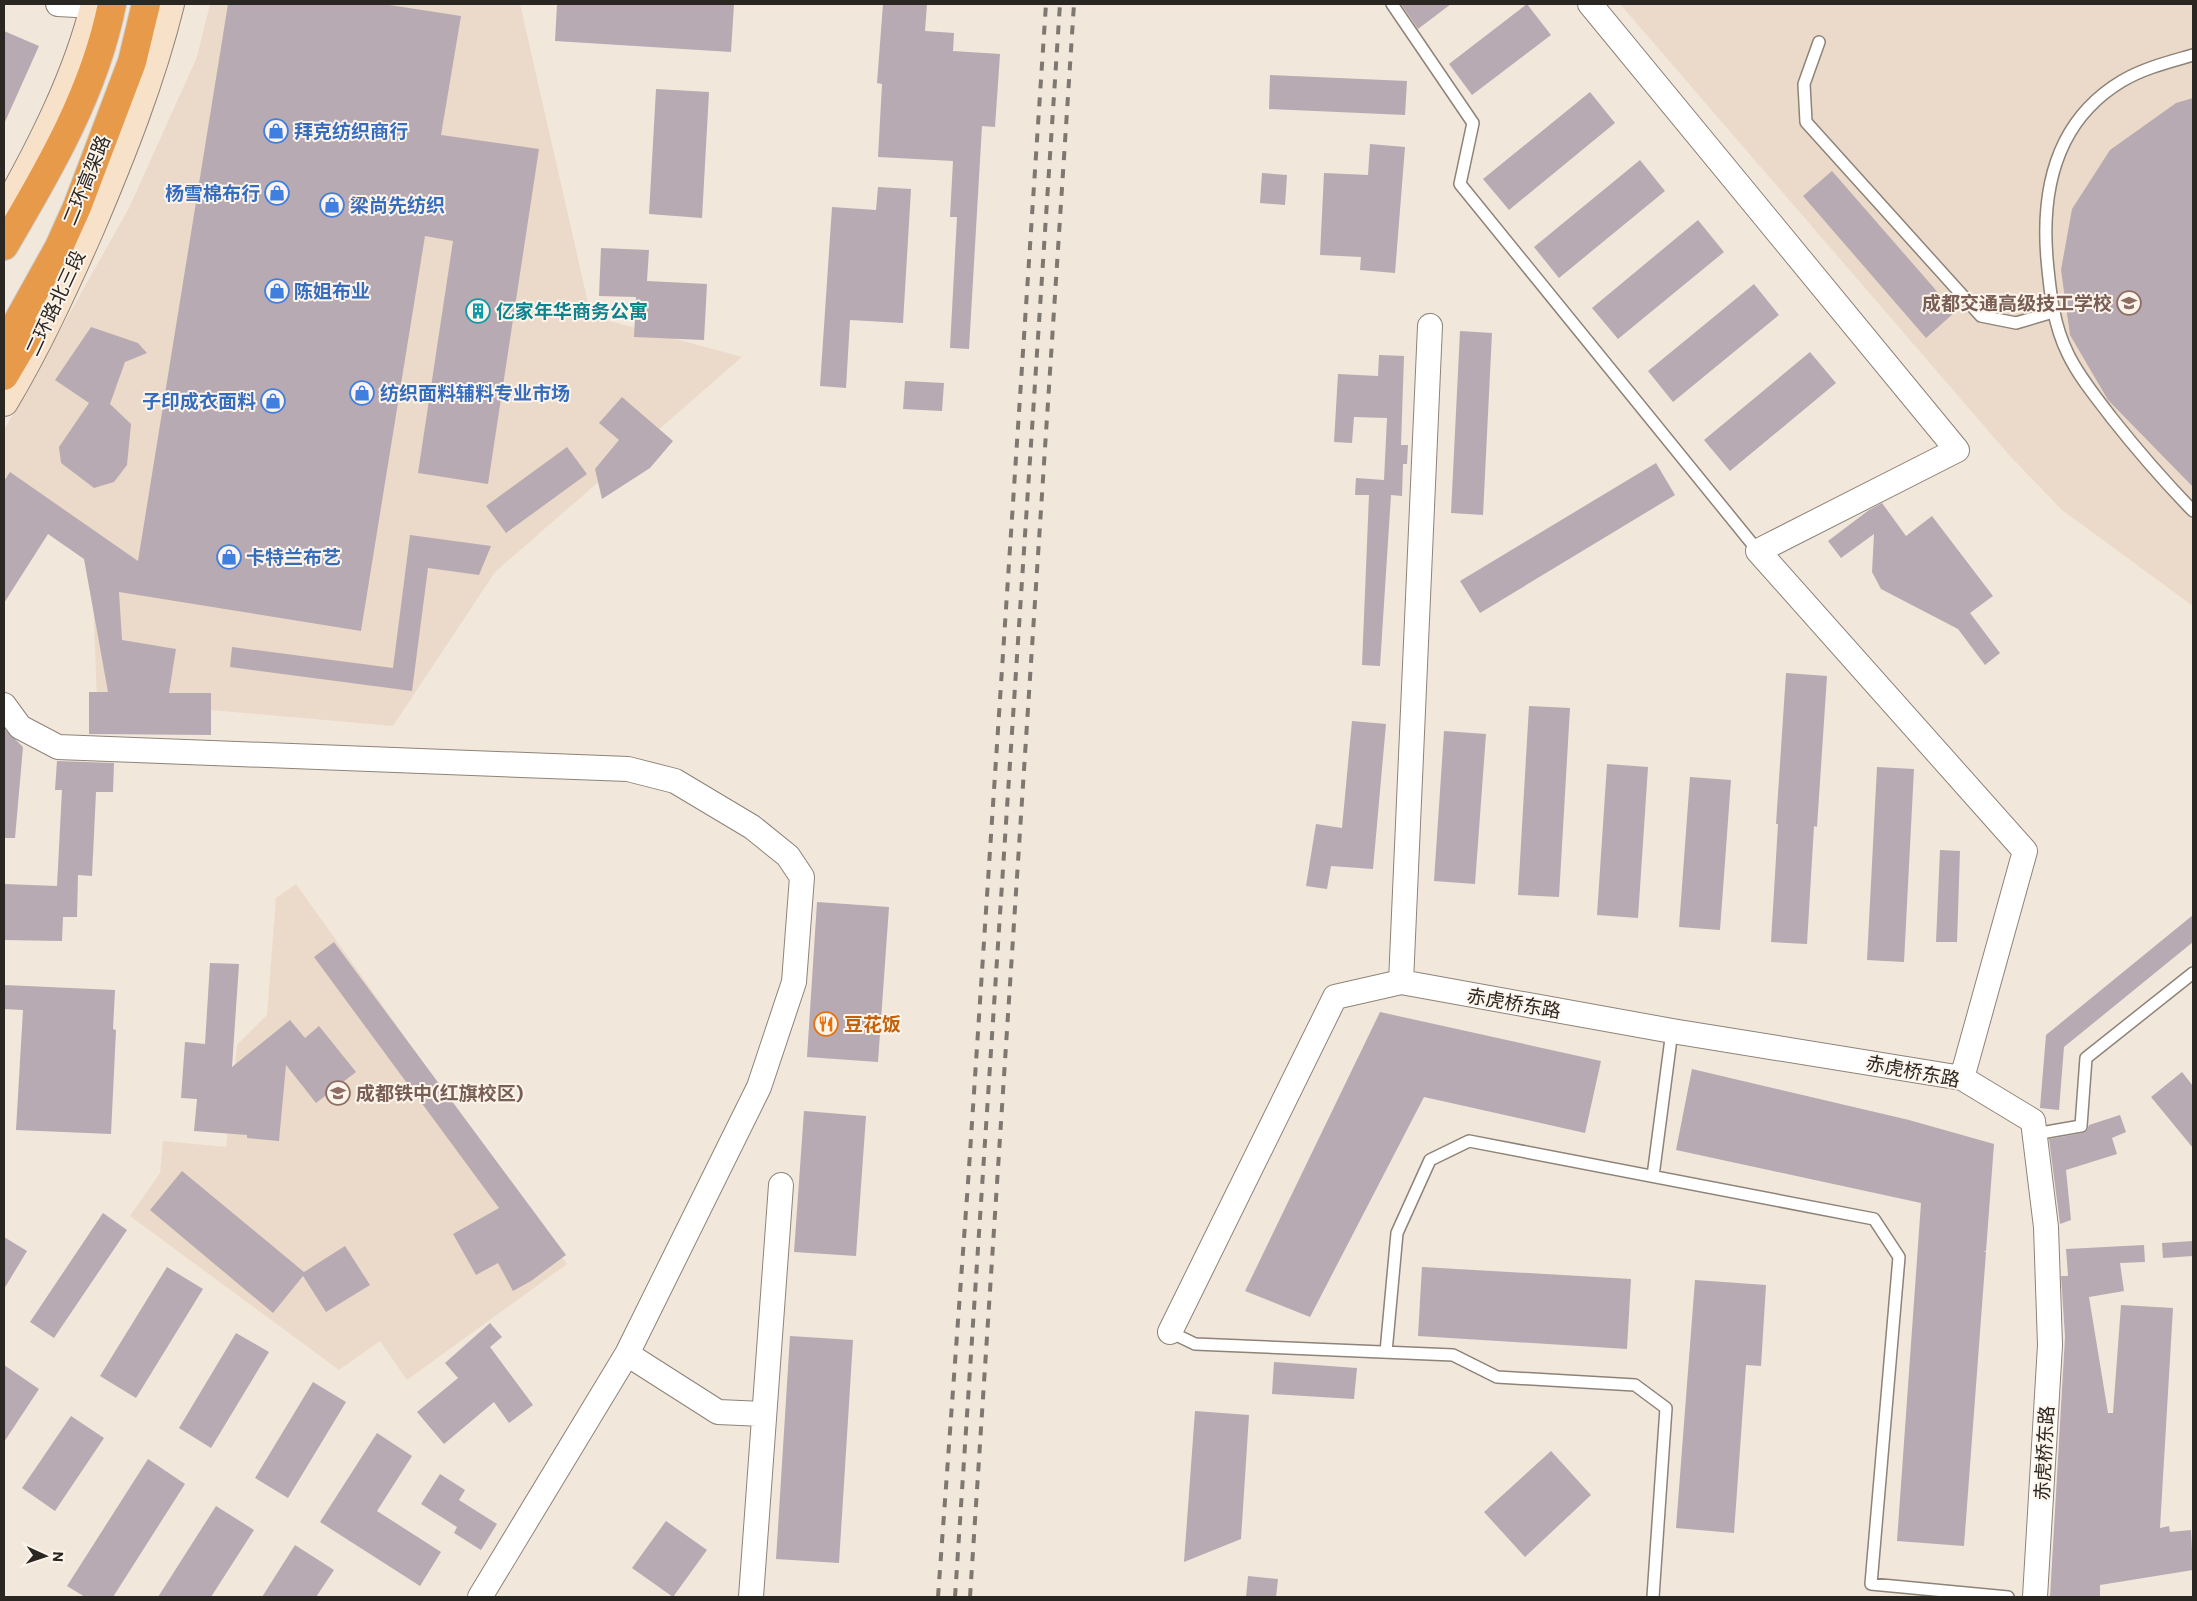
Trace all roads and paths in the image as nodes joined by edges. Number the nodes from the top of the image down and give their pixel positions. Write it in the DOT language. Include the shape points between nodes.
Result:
graph roads {
  1 [pos="58,4"];
  2 [pos="101,4"];
  3 [pos="146,4"];
  4 [pos="170,4"];
  5 [pos="1392,4"];
  6 [pos="1590,4"];
  7 [pos="1819,42"];
  8 [pos="2193,55"];
  9 [pos="4,212"];
  10 [pos="4,246"];
  11 [pos="58,247"];
  12 [pos="2053,312"];
  13 [pos="1430,326"];
  14 [pos="4,346"];
  15 [pos="4,376"];
  16 [pos="4,402"];
  17 [pos="2193,511"];
  18 [pos="1758,551"];
  19 [pos="4,705"];
  20 [pos="2193,973"];
  21 [pos="1401,982"];
  22 [pos="1672,1031"];
  23 [pos="1962,1078"];
  24 [pos="2035,1134"];
  25 [pos="1653,1176"];
  26 [pos="781,1185"];
  27 [pos="1170,1332"];
  28 [pos="1386,1352"];
  29 [pos="627,1354"];
  30 [pos="762,1414"];
  31 [pos="480,1597"];
  32 [pos="751,1597"];
  33 [pos="1653,1597"];
  34 [pos="2008,1597"];
  35 [pos="2035,1597"];
  1 -- 2 [label="street"];
  2 -- 9 [label="main road" via="57,111"];
  2 -- 10 [label="highway, 二环高架路" via="90,81 66,135"];
  3 -- 11 [label="highway, 二环高架路" via="132,62 77,207"];
  4 -- 16 [label="main road, 二环路北三段" via="148,82 112,178 64,290"];
  5 -- 18 [label="lane" via="1473,122 1460,184"];
  6 -- 18 [label="street" via="1957,450"];
  7 -- 12 [label="lane" via="1804,84 1806,122 1981,316 2016,323"];
  8 -- 12 [label="lane" via="2158,65 2122,81 2078,119 2060,148 2048,189 2045,235"];
  11 -- 14 [label="highway, 二环高架路"];
  11 -- 15 [label="highway" via="34,326"];
  12 -- 17 [label="lane" via="2068,354 2088,387 2151,467"];
  13 -- 21 [label="street"];
  18 -- 23 [label="street" via="2024,852"];
  19 -- 29 [label="street" via="20,727 58,747 628,769 675,781 752,827 788,856 802,876 794,982 759,1087"];
  20 -- 24 [label="lane" via="2086,1058 2081,1126"];
  21 -- 22 [label="street, 赤虎桥东路"];
  21 -- 27 [label="street" via="1335,997"];
  22 -- 23 [label="street, 赤虎桥东路"];
  22 -- 25 [label="lane"];
  23 -- 24 [label="street, 赤虎桥东路" via="2033,1121"];
  24 -- 35 [label="street, 赤虎桥东路" via="2046,1227 2050,1345"];
  25 -- 28 [label="lane" via="1469,1141 1430,1160 1397,1233"];
  25 -- 34 [label="lane" via="1874,1219 1900,1257 1871,1584"];
  26 -- 30 [label="street"];
  27 -- 28 [label="lane" via="1195,1344"];
  28 -- 33 [label="lane" via="1453,1355 1497,1377 1635,1385 1666,1408"];
  29 -- 30 [label="street" via="718,1412"];
  29 -- 31 [label="street"];
  30 -- 32 [label="street"];
}
